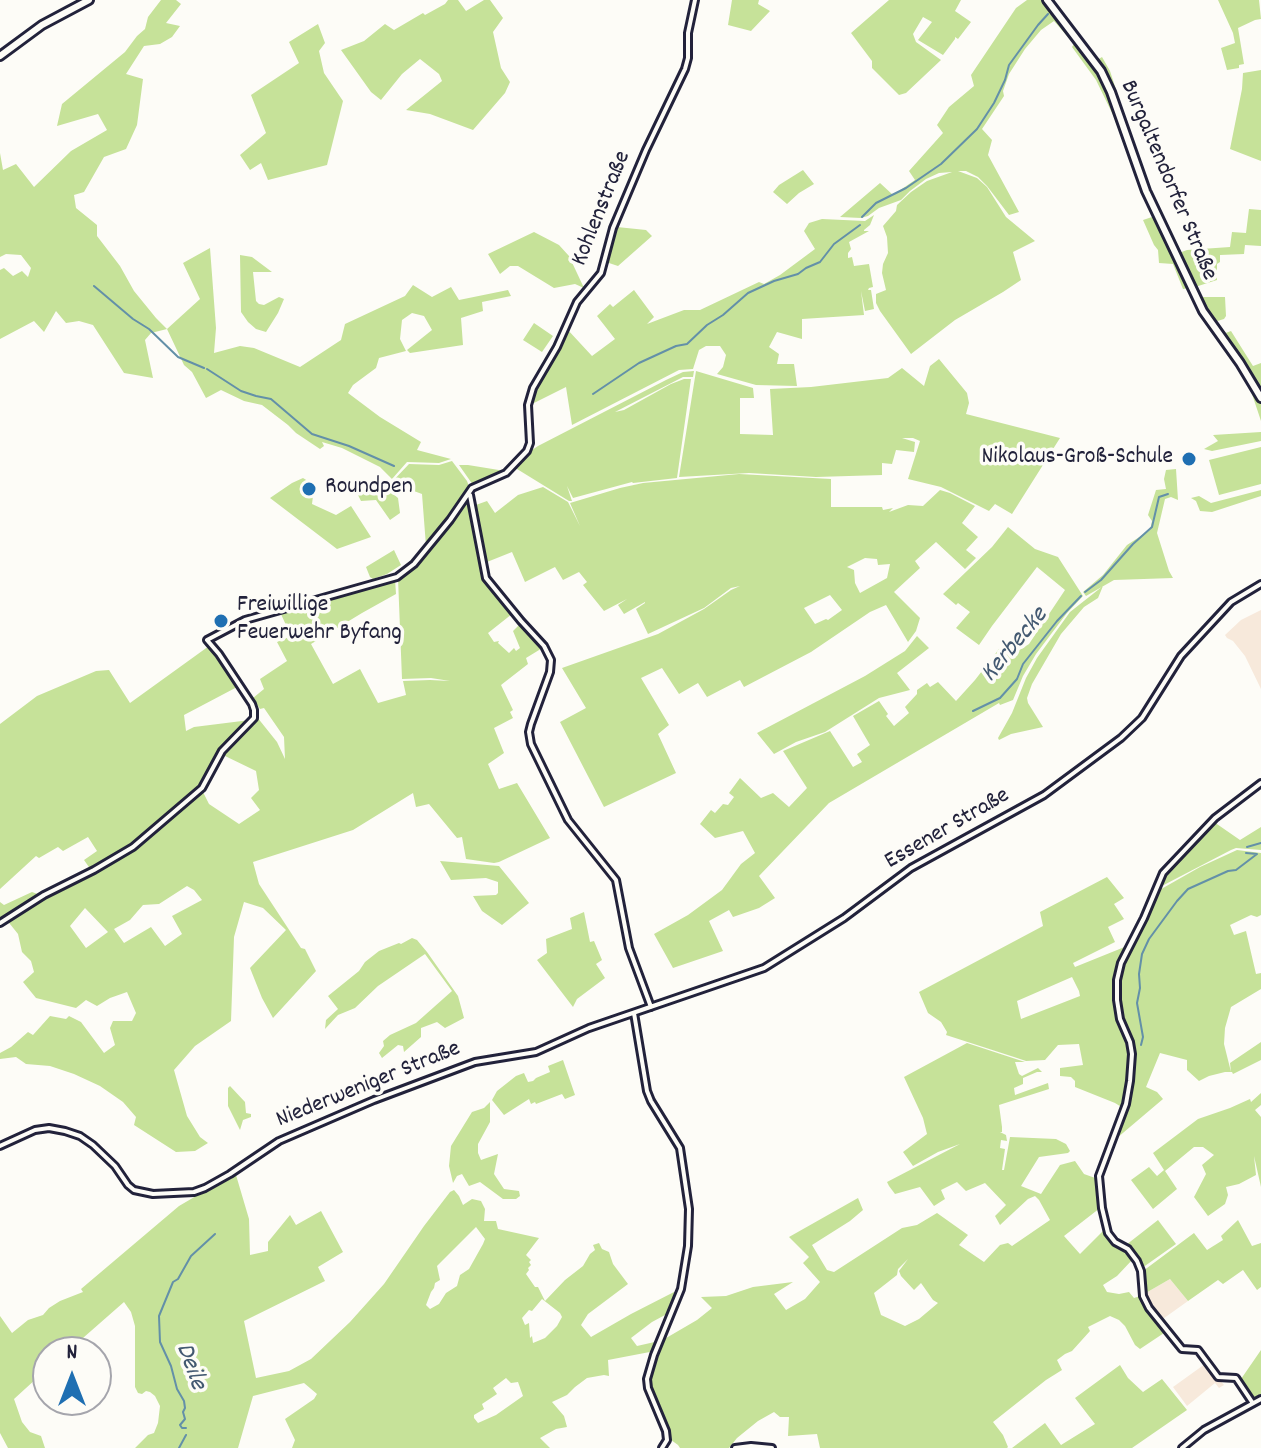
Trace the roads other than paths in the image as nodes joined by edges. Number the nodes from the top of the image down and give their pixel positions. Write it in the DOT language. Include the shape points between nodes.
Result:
graph roads {
  1 [pos="89,0"];
  2 [pos="695,0"];
  3 [pos="1047,0"];
  4 [pos="0,56"];
  5 [pos="1261,398"];
  6 [pos="471,490"];
  7 [pos="1261,584"];
  8 [pos="1261,783"];
  9 [pos="0,923"];
  10 [pos="651,1007"];
  11 [pos="634,1013"];
  12 [pos="596,1025"];
  13 [pos="0,1146"];
  14 [pos="1261,1399"];
  15 [pos="1252,1402"];
  16 [pos="662,1448"];
  17 [pos="735,1448"];
  18 [pos="772,1448"];
  19 [pos="1182,1448"];
  1 -- 4 [label="main road"];
  2 -- 6 [label="street, Kohlenstraße" via="685,69 613,228 603,268 577,302 533,388 527,451 506,473"];
  3 -- 5 [label="main road, Burgaltendorfer Straße" via="1107,82 1146,191 1203,311"];
  6 -- 9 [label="street" via="414,564 397,577 245,620 207,640 254,706 251,722 222,751 202,788 125,853"];
  6 -- 10 [label="street" via="486,578 550,657 550,672 530,728 533,748 568,820 616,880 632,960"];
  7 -- 10 [label="street, Essener Straße" via="1228,605 1181,656 1142,718 1044,795 911,868 764,968"];
  8 -- 15 [label="street" via="1215,818 1163,873 1121,963 1117,1000 1132,1063 1126,1104 1100,1173 1109,1236 1139,1265 1149,1308 1184,1351 1198,1350 1218,1377 1236,1378"];
  10 -- 11 [label="street, Essener Straße"];
  11 -- 12 [label="street, Essener Straße"];
  11 -- 16 [label="street" via="647,1091 680,1148 689,1209 682,1284 647,1379 666,1431"];
  12 -- 13 [label="street, Niederweniger Straße" via="536,1052 475,1062 360,1106 279,1141 194,1192 134,1190 93,1145 65,1131 35,1130"];
  14 -- 15 [label="street"];
  15 -- 19 [label="street"];
  17 -- 18 [label="street"];
}
